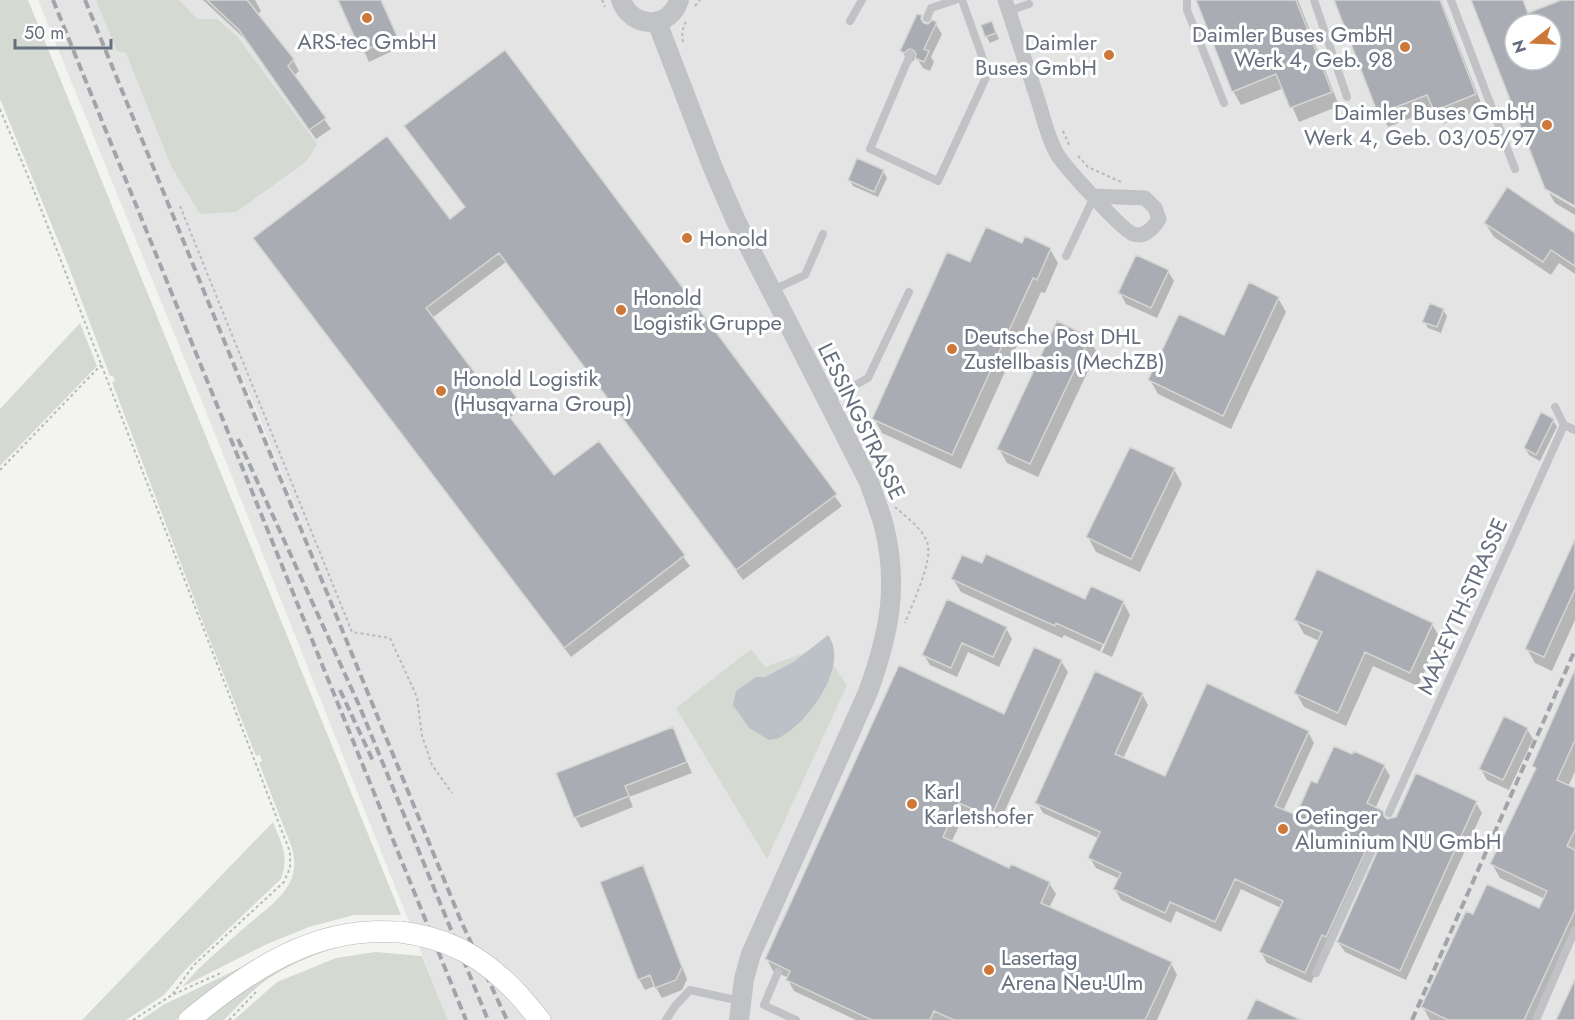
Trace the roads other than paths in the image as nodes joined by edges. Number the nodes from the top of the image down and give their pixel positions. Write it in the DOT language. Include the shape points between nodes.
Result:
graph roads {
  1 [pos="862,0"];
  2 [pos="955,0"];
  3 [pos="962,0"];
  4 [pos="1187,0"];
  5 [pos="1314,0"];
  6 [pos="1451,0"];
  7 [pos="1029,4"];
  8 [pos="614,5"];
  9 [pos="1007,5"];
  10 [pos="686,9"];
  11 [pos="927,18"];
  12 [pos="850,21"];
  13 [pos="657,22"];
  14 [pos="910,55"];
  15 [pos="1347,97"];
  16 [pos="1224,103"];
  17 [pos="1515,169"];
  18 [pos="1094,196"];
  19 [pos="823,234"];
  20 [pos="1066,256"];
  21 [pos="771,291"];
  22 [pos="909,292"];
  23 [pos="828,400"];
  24 [pos="1556,407"];
  25 [pos="1564,425"];
  26 [pos="1575,430"];
  27 [pos="1389,813"];
  28 [pos="1376,841"];
  29 [pos="1575,930"];
  30 [pos="778,972"];
  31 [pos="1316,973"];
  32 [pos="740,1011"];
  33 [pos="189,1020"];
  34 [pos="540,1020"];
  35 [pos="666,1020"];
  36 [pos="796,1020"];
  37 [pos="1536,1020"];
  1 -- 12 [label="lane"];
  2 -- 11 [label="lane" via="931,8"];
  3 -- 14 [label="lane" via="988,73 938,181 870,149"];
  4 -- 16 [label="lane" via="1187,10"];
  5 -- 15 [label="lane"];
  6 -- 17 [label="lane"];
  7 -- 9 [label="lane"];
  8 -- 13 [label="street" via="639,21"];
  9 -- 18 [label="street" via="1057,153"];
  10 -- 13 [label="street"];
  13 -- 21 [label="street, LESSINGSTRASSE" via="713,168"];
  18 -- 20 [label="lane"];
  19 -- 21 [label="lane" via="805,275"];
  21 -- 23 [label="street, LESSINGSTRASSE"];
  22 -- 23 [label="lane" via="868,378"];
  23 -- 32 [label="street, LESSINGSTRASSE" via="869,482 884,525 892,578 888,626 868,692 751,954"];
  24 -- 25 [label="lane"];
  25 -- 26 [label="lane"];
  25 -- 27 [label="lane, MAX-EYTH-STRASSE"];
  28 -- 31 [label="lane"];
  29 -- 37 [label="lane"];
  30 -- 36 [label="lane" via="764,1005"];
  32 -- 35 [label="lane" via="690,990"];
  33 -- 34 [label="main road, bridge" via="226,989 298,949 335,937 400,932 465,950 497,972"];
}
